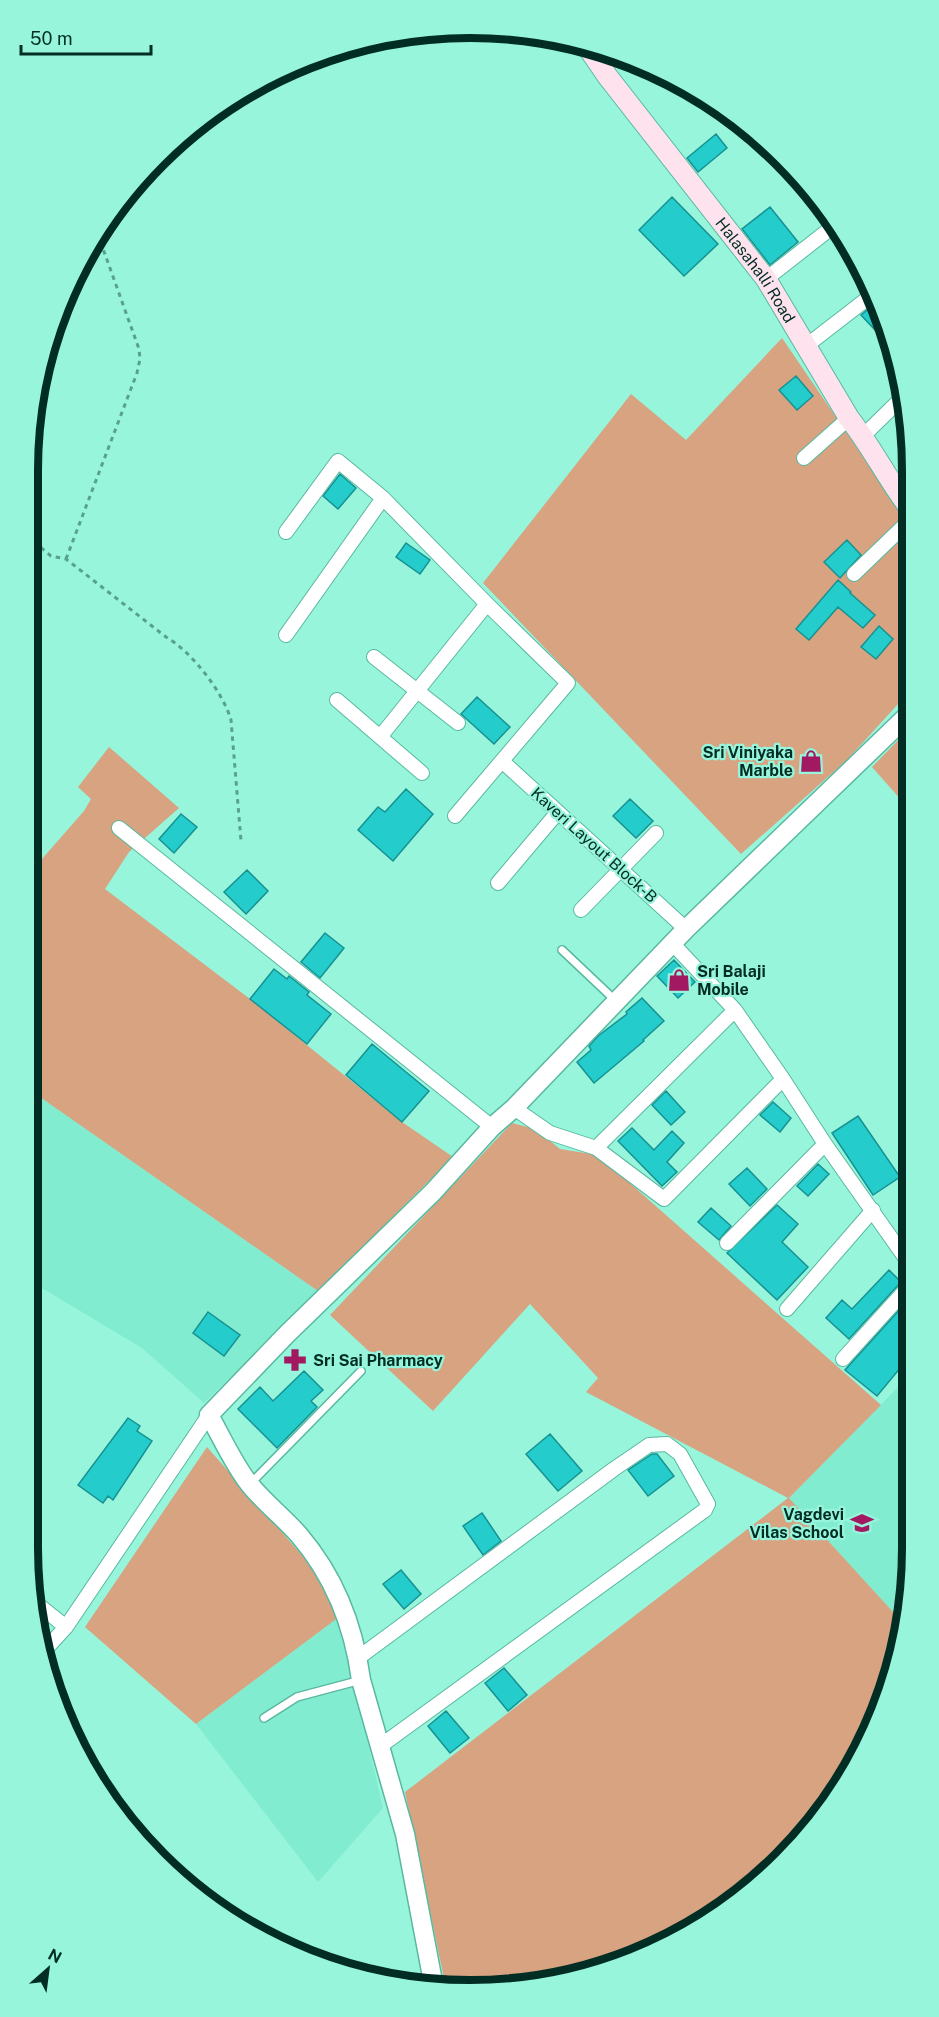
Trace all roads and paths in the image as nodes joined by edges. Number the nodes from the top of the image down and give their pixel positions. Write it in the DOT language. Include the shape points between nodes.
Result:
graph roads {
  1 [pos="598,57"];
  2 [pos="829,229"];
  3 [pos="101,243"];
  4 [pos="766,279"];
  5 [pos="867,299"];
  6 [pos="806,346"];
  7 [pos="896,404"];
  8 [pos="849,418"];
  9 [pos="863,436"];
  10 [pos="804,458"];
  11 [pos="902,484"];
  12 [pos="383,498"];
  13 [pos="902,528"];
  14 [pos="286,532"];
  15 [pos="38,545"];
  16 [pos="66,559"];
  17 [pos="854,574"];
  18 [pos="487,604"];
  19 [pos="286,635"];
  20 [pos="374,657"];
  21 [pos="417,691"];
  22 [pos="337,700"];
  23 [pos="902,721"];
  24 [pos="459,723"];
  25 [pos="380,737"];
  26 [pos="502,761"];
  27 [pos="422,773"];
  28 [pos="558,812"];
  29 [pos="455,816"];
  30 [pos="119,828"];
  31 [pos="656,833"];
  32 [pos="241,841"];
  33 [pos="620,868"];
  34 [pos="498,883"];
  35 [pos="581,910"];
  36 [pos="686,929"];
  37 [pos="673,944"];
  38 [pos="561,950"];
  39 [pos="616,1002"];
  40 [pos="735,1010"];
  41 [pos="783,1079"];
  42 [pos="514,1108"];
  43 [pos="492,1127"];
  44 [pos="825,1144"];
  45 [pos="596,1148"];
  46 [pos="873,1210"];
  47 [pos="727,1243"];
  48 [pos="902,1253"];
  49 [pos="902,1294"];
  50 [pos="787,1308"];
  51 [pos="843,1359"];
  52 [pos="361,1371"];
  53 [pos="209,1415"];
  54 [pos="249,1485"];
  55 [pos="42,1608"];
  56 [pos="66,1627"];
  57 [pos="49,1646"];
  58 [pos="358,1658"];
  59 [pos="361,1680"];
  60 [pos="264,1718"];
  61 [pos="380,1747"];
  62 [pos="432,1978"];
  1 -- 4 [label="main road, Halasahalli Road" via="608,77"];
  2 -- 4 [label="street"];
  3 -- 16 [label="path" via="140,359"];
  4 -- 6 [label="main road, Halasahalli Road"];
  5 -- 6 [label="street"];
  6 -- 8 [label="main road, Halasahalli Road"];
  7 -- 9 [label="street"];
  8 -- 9 [label="main road, Halasahalli Road"];
  8 -- 10 [label="street"];
  9 -- 11 [label="main road, Halasahalli Road"];
  12 -- 14 [label="street" via="338,461"];
  12 -- 18 [label="street"];
  12 -- 19 [label="street"];
  13 -- 17 [label="street"];
  15 -- 16 [label="path" via="51,556"];
  16 -- 32 [label="path" via="178,644 221,694 231,720"];
  18 -- 21 [label="street"];
  18 -- 26 [label="street" via="568,683"];
  20 -- 21 [label="street"];
  21 -- 24 [label="street"];
  21 -- 25 [label="street"];
  22 -- 25 [label="street"];
  23 -- 36 [label="street"];
  25 -- 27 [label="street"];
  26 -- 28 [label="street, Kaveri Layout Block-B"];
  26 -- 29 [label="street"];
  28 -- 33 [label="street, Kaveri Layout Block-B"];
  28 -- 34 [label="street"];
  30 -- 43 [label="street"];
  31 -- 33 [label="street"];
  33 -- 35 [label="street"];
  33 -- 36 [label="street, Kaveri Layout Block-B"];
  36 -- 37 [label="street"];
  37 -- 39 [label="street"];
  37 -- 40 [label="street"];
  38 -- 39 [label="lane"];
  39 -- 42 [label="street"];
  40 -- 41 [label="street"];
  40 -- 45 [label="street"];
  41 -- 44 [label="street"];
  41 -- 45 [label="street" via="664,1198"];
  42 -- 43 [label="street"];
  42 -- 45 [label="street" via="550,1133"];
  43 -- 53 [label="street" via="433,1192"];
  44 -- 46 [label="street"];
  44 -- 47 [label="street"];
  46 -- 48 [label="street"];
  46 -- 50 [label="street"];
  49 -- 51 [label="street"];
  52 -- 54 [label="lane"];
  53 -- 54 [label="street"];
  53 -- 56 [label="street"];
  54 -- 58 [label="street" via="299,1536 323,1568 348,1619"];
  55 -- 56 [label="street"];
  56 -- 57 [label="street"];
  58 -- 59 [label="street"];
  58 -- 61 [label="street" via="614,1468 650,1446 667,1444 680,1454 708,1504 705,1510"];
  59 -- 60 [label="lane" via="297,1697"];
  59 -- 61 [label="street"];
  61 -- 62 [label="street" via="405,1834"];
}
